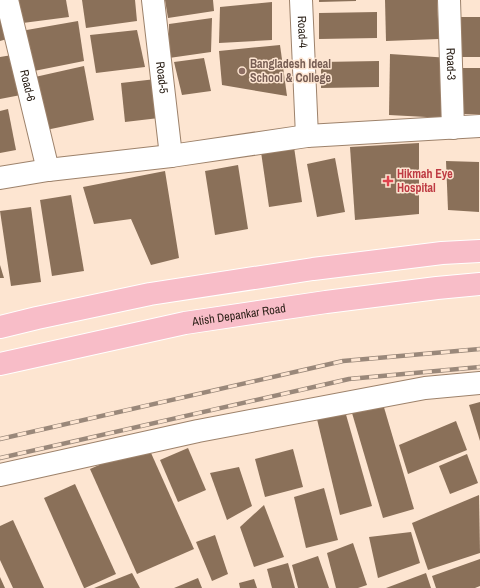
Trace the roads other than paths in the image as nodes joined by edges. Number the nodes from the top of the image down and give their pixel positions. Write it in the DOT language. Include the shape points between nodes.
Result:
graph roads {
  1 [pos="8,0"];
  2 [pos="152,0"];
  3 [pos="301,0"];
  4 [pos="449,0"];
  5 [pos="480,126"];
  6 [pos="453,128"];
  7 [pos="307,136"];
  8 [pos="171,156"];
  9 [pos="48,170"];
  10 [pos="0,178"];
  11 [pos="480,251"];
  12 [pos="480,284"];
  13 [pos="0,327"];
  14 [pos="0,364"];
  15 [pos="480,383"];
  16 [pos="0,475"];
  1 -- 9 [label="street, Road-6"];
  2 -- 8 [label="street, Road-5"];
  3 -- 7 [label="street, Road-4"];
  4 -- 6 [label="street, Road-3"];
  5 -- 6 [label="street"];
  6 -- 7 [label="street"];
  7 -- 8 [label="street"];
  8 -- 9 [label="street"];
  9 -- 10 [label="street"];
  11 -- 13 [label="main road" via="442,253 313,269 157,293"];
  12 -- 14 [label="main road, Atish Depankar Road" via="326,302 185,323"];
  15 -- 16 [label="street" via="425,388 198,431"];
}
